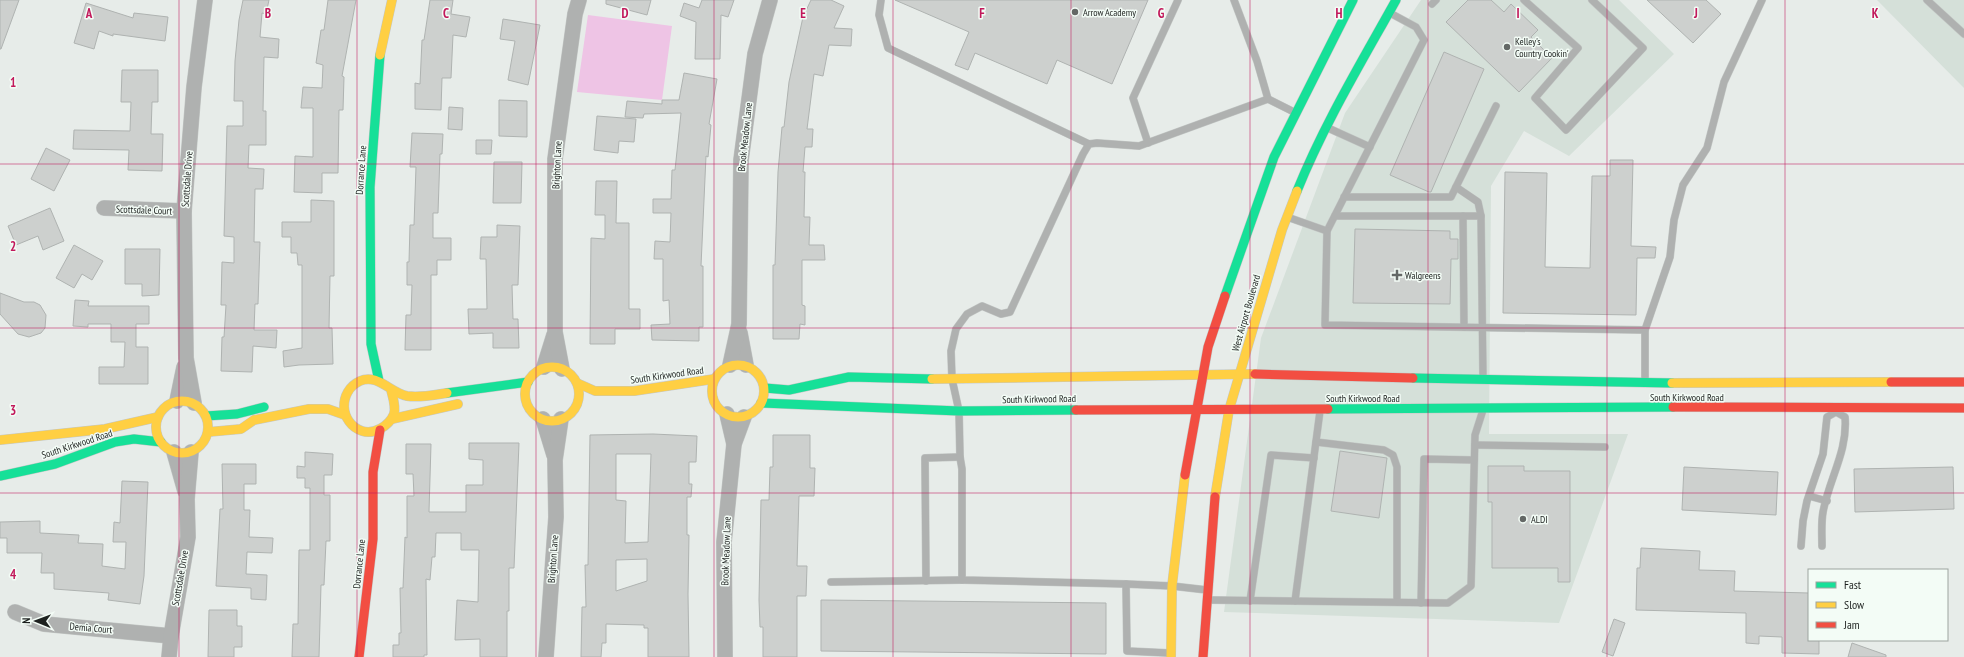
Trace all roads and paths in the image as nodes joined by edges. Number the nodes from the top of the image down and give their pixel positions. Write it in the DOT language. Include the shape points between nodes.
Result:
graph roads {
  1 [pos="205,0"];
  2 [pos="392,0"];
  3 [pos="579,0"];
  4 [pos="770,0"];
  5 [pos="881,0"];
  6 [pos="1178,0"];
  7 [pos="1234,0"];
  8 [pos="1353,0"];
  9 [pos="1396,0"];
  10 [pos="1524,0"];
  11 [pos="1592,0"];
  12 [pos="1762,0"];
  13 [pos="1927,0"];
  14 [pos="1389,12"];
  15 [pos="1964,34"];
  16 [pos="1268,99"];
  17 [pos="1496,106"];
  18 [pos="1296,113"];
  19 [pos="1308,119"];
  20 [pos="1323,126"];
  21 [pos="1148,143"];
  22 [pos="1089,144"];
  23 [pos="1370,147"];
  24 [pos="1456,187"];
  25 [pos="1344,197"];
  26 [pos="104,208"];
  27 [pos="184,211"];
  28 [pos="1335,216"];
  29 [pos="1463,216"];
  30 [pos="1481,216"];
  31 [pos="1287,217"];
  32 [pos="1327,231"];
  33 [pos="739,324"];
  34 [pos="1464,328"];
  35 [pos="1482,328"];
  36 [pos="1645,330"];
  37 [pos="555,332"];
  38 [pos="371,344"];
  39 [pos="186,358"];
  40 [pos="730,365"];
  41 [pos="746,365"];
  42 [pos="544,367"];
  43 [pos="562,369"];
  44 [pos="364,372"];
  45 [pos="1204,374"];
  46 [pos="1240,374"];
  47 [pos="714,379"];
  48 [pos="952,379"];
  49 [pos="379,380"];
  50 [pos="528,382"];
  51 [pos="1645,382"];
  52 [pos="1964,382"];
  53 [pos="577,383"];
  54 [pos="1483,383"];
  55 [pos="765,388"];
  56 [pos="391,390"];
  57 [pos="702,394"];
  58 [pos="713,397"];
  59 [pos="177,401"];
  60 [pos="471,401"];
  61 [pos="194,403"];
  62 [pos="761,403"];
  63 [pos="272,405"];
  64 [pos="1484,405"];
  65 [pos="1835,407"];
  66 [pos="1644,408"];
  67 [pos="1964,408"];
  68 [pos="1198,409"];
  69 [pos="1229,410"];
  70 [pos="1320,410"];
  71 [pos="959,411"];
  72 [pos="726,414"];
  73 [pos="206,416"];
  74 [pos="345,416"];
  75 [pos="158,417"];
  76 [pos="744,417"];
  77 [pos="392,419"];
  78 [pos="543,419"];
  79 [pos="561,420"];
  80 [pos="359,430"];
  81 [pos="380,430"];
  82 [pos="208,432"];
  83 [pos="0,440"];
  84 [pos="160,442"];
  85 [pos="363,442"];
  86 [pos="1316,442"];
  87 [pos="734,444"];
  88 [pos="1475,445"];
  89 [pos="1605,447"];
  90 [pos="174,452"];
  91 [pos="191,452"];
  92 [pos="367,454"];
  93 [pos="960,457"];
  94 [pos="1314,458"];
  95 [pos="555,460"];
  96 [pos="1474,460"];
  97 [pos="373,472"];
  98 [pos="0,473"];
  99 [pos="1809,496"];
  100 [pos="187,499"];
  101 [pos="1827,501"];
  102 [pos="1801,546"];
  103 [pos="1822,546"];
  104 [pos="962,580"];
  105 [pos="926,581"];
  106 [pos="831,582"];
  107 [pos="1126,584"];
  108 [pos="1172,586"];
  109 [pos="1207,590"];
  110 [pos="1206,600"];
  111 [pos="1250,601"];
  112 [pos="1295,601"];
  113 [pos="1396,602"];
  114 [pos="1421,603"];
  115 [pos="15,612"];
  116 [pos="171,636"];
  117 [pos="1171,655"];
  118 [pos="169,657"];
  119 [pos="359,657"];
  120 [pos="546,657"];
  121 [pos="725,657"];
  122 [pos="1203,657"];
  1 -- 27 [label="street, Scottsdale Drive" via="194,87"];
  2 -- 38 [label="main road, Dorrance Lane" via="380,57 370,187"];
  3 -- 37 [label="street, Brighton Lane" via="555,160"];
  4 -- 33 [label="street, Brook Meadow Lane" via="755,54 740,160"];
  5 -- 22 [label="lane" via="879,15 888,48"];
  6 -- 21 [label="lane" via="1133,98"];
  7 -- 16 [label="lane"];
  8 -- 18 [label="main road"];
  9 -- 14 [label="main road, West Airport Boulevard"];
  10 -- 11 [label="lane" via="1578,48 1535,98 1566,130 1643,48"];
  12 -- 36 [label="lane" via="1724,82 1707,148 1683,186 1674,220 1670,257"];
  13 -- 15 [label="lane"];
  14 -- 20 [label="main road, West Airport Boulevard"];
  14 -- 23 [label="lane" via="1416,27 1424,40"];
  16 -- 18 [label="lane"];
  16 -- 21 [label="lane"];
  17 -- 24 [label="lane"];
  18 -- 19 [label="main road"];
  18 -- 45 [label="main road" via="1274,157 1254,211 1208,348"];
  20 -- 23 [label="lane"];
  20 -- 31 [label="main road, West Airport Boulevard"];
  21 -- 22 [label="lane" via="1139,146"];
  22 -- 48 [label="lane" via="1010,312 1001,314 982,306 967,314 956,330 951,350"];
  23 -- 25 [label="lane"];
  24 -- 25 [label="lane" via="1451,197"];
  24 -- 30 [label="lane" via="1478,202"];
  25 -- 28 [label="lane"];
  26 -- 27 [label="street, Scottsdale Court"];
  27 -- 39 [label="street, Scottsdale Drive"];
  28 -- 29 [label="lane"];
  28 -- 32 [label="lane"];
  29 -- 30 [label="lane"];
  29 -- 34 [label="lane"];
  30 -- 35 [label="lane"];
  31 -- 32 [label="lane"];
  31 -- 46 [label="main road, West Airport Boulevard"];
  32 -- 34 [label="lane" via="1325,325"];
  33 -- 40 [label="street, Brook Meadow Lane"];
  33 -- 41 [label="street, Brook Meadow Lane"];
  34 -- 35 [label="lane"];
  35 -- 36 [label="lane"];
  35 -- 54 [label="lane"];
  36 -- 51 [label="lane"];
  37 -- 42 [label="street, Brighton Lane"];
  37 -- 43 [label="street, Brighton Lane"];
  38 -- 44 [label="main road, Dorrance Lane"];
  38 -- 49 [label="main road, Dorrance Lane"];
  39 -- 59 [label="street, Scottsdale Drive"];
  39 -- 61 [label="street, Scottsdale Drive"];
  40 -- 41 [label="main road"];
  40 -- 47 [label="main road"];
  41 -- 55 [label="main road" via="759,374"];
  42 -- 43 [label="main road"];
  42 -- 50 [label="main road"];
  43 -- 53 [label="main road"];
  44 -- 49 [label="main road"];
  44 -- 74 [label="main road" via="342,395"];
  45 -- 46 [label="main road, South Kirkwood Road"];
  45 -- 48 [label="main road, South Kirkwood Road"];
  45 -- 68 [label="main road"];
  46 -- 54 [label="main road, South Kirkwood Road"];
  46 -- 69 [label="main road, West Airport Boulevard"];
  47 -- 53 [label="main road, South Kirkwood Road" via="634,391 595,391"];
  47 -- 58 [label="main road"];
  48 -- 55 [label="main road, South Kirkwood Road" via="849,377 790,390"];
  48 -- 71 [label="lane"];
  49 -- 56 [label="main road"];
  50 -- 56 [label="main road" via="421,397 404,396"];
  50 -- 78 [label="main road" via="523,400"];
  51 -- 52 [label="main road, South Kirkwood Road" via="1836,386"];
  51 -- 54 [label="main road, South Kirkwood Road"];
  51 -- 66 [label="main road"];
  53 -- 79 [label="main road" via="579,406"];
  55 -- 62 [label="main road"];
  56 -- 77 [label="main road" via="396,404"];
  57 -- 58 [label="main road"];
  58 -- 72 [label="main road" via="716,405"];
  59 -- 61 [label="main road"];
  59 -- 75 [label="main road" via="166,406"];
  60 -- 77 [label="main road"];
  61 -- 73 [label="main road"];
  62 -- 71 [label="main road, South Kirkwood Road"];
  62 -- 76 [label="main road" via="751,414"];
  63 -- 73 [label="main road" via="237,414"];
  64 -- 66 [label="main road, South Kirkwood Road"];
  64 -- 70 [label="main road, South Kirkwood Road"];
  64 -- 88 [label="lane" via="1475,435"];
  65 -- 66 [label="main road, South Kirkwood Road"];
  65 -- 67 [label="main road, South Kirkwood Road"];
  65 -- 99 [label="lane" via="1827,418 1823,454"];
  65 -- 101 [label="lane" via="1845,417 1846,429 1844,446"];
  68 -- 69 [label="main road, South Kirkwood Road"];
  68 -- 71 [label="main road, South Kirkwood Road"];
  68 -- 108 [label="main road" via="1186,471"];
  69 -- 70 [label="main road, South Kirkwood Road"];
  69 -- 109 [label="main road, West Airport Boulevard" via="1215,490"];
  70 -- 86 [label="lane"];
  71 -- 93 [label="lane"];
  72 -- 76 [label="main road"];
  72 -- 87 [label="street, Brook Meadow Lane"];
  73 -- 82 [label="main road"];
  74 -- 80 [label="main road" via="348,422"];
  74 -- 82 [label="main road" via="328,409 309,409 254,420 240,429"];
  75 -- 83 [label="main road, South Kirkwood Road" via="105,429"];
  75 -- 84 [label="main road" via="156,430"];
  76 -- 87 [label="street, Brook Meadow Lane"];
  77 -- 81 [label="main road"];
  78 -- 79 [label="main road"];
  78 -- 95 [label="street, Brighton Lane"];
  79 -- 95 [label="street, Brighton Lane"];
  80 -- 81 [label="main road"];
  80 -- 85 [label="main road"];
  81 -- 97 [label="main road, Dorrance Lane"];
  82 -- 91 [label="main road" via="202,444"];
  84 -- 90 [label="main road"];
  84 -- 98 [label="main road, South Kirkwood Road" via="134,439 115,442 54,464"];
  86 -- 94 [label="lane"];
  86 -- 113 [label="lane" via="1384,450 1393,455 1397,467"];
  87 -- 121 [label="street, Brook Meadow Lane" via="724,542"];
  88 -- 89 [label="lane"];
  88 -- 96 [label="lane"];
  90 -- 91 [label="main road"];
  90 -- 100 [label="street, Scottsdale Drive"];
  91 -- 100 [label="street, Scottsdale Drive"];
  92 -- 97 [label="main road, Dorrance Lane"];
  93 -- 104 [label="lane"];
  93 -- 105 [label="lane" via="925,458"];
  94 -- 111 [label="lane" via="1271,455"];
  94 -- 112 [label="lane"];
  95 -- 120 [label="street, Brighton Lane" via="556,517"];
  96 -- 114 [label="lane" via="1471,586 1448,603"];
  96 -- 114 [label="lane" via="1424,459"];
  97 -- 119 [label="main road, Dorrance Lane" via="373,539"];
  99 -- 101 [label="lane"];
  99 -- 102 [label="lane" via="1802,521"];
  100 -- 116 [label="street, Scottsdale Drive" via="188,537"];
  101 -- 103 [label="lane" via="1823,512"];
  104 -- 105 [label="lane"];
  104 -- 107 [label="lane"];
  105 -- 106 [label="lane"];
  107 -- 108 [label="lane"];
  107 -- 117 [label="lane" via="1127,651"];
  108 -- 109 [label="lane"];
  108 -- 117 [label="main road"];
  109 -- 110 [label="main road, West Airport Boulevard"];
  110 -- 111 [label="lane"];
  110 -- 122 [label="main road, West Airport Boulevard"];
  111 -- 112 [label="lane"];
  112 -- 113 [label="lane"];
  113 -- 114 [label="lane"];
  115 -- 116 [label="street, Demia Court" via="44,624"];
  116 -- 118 [label="street, Scottsdale Drive"];
}
